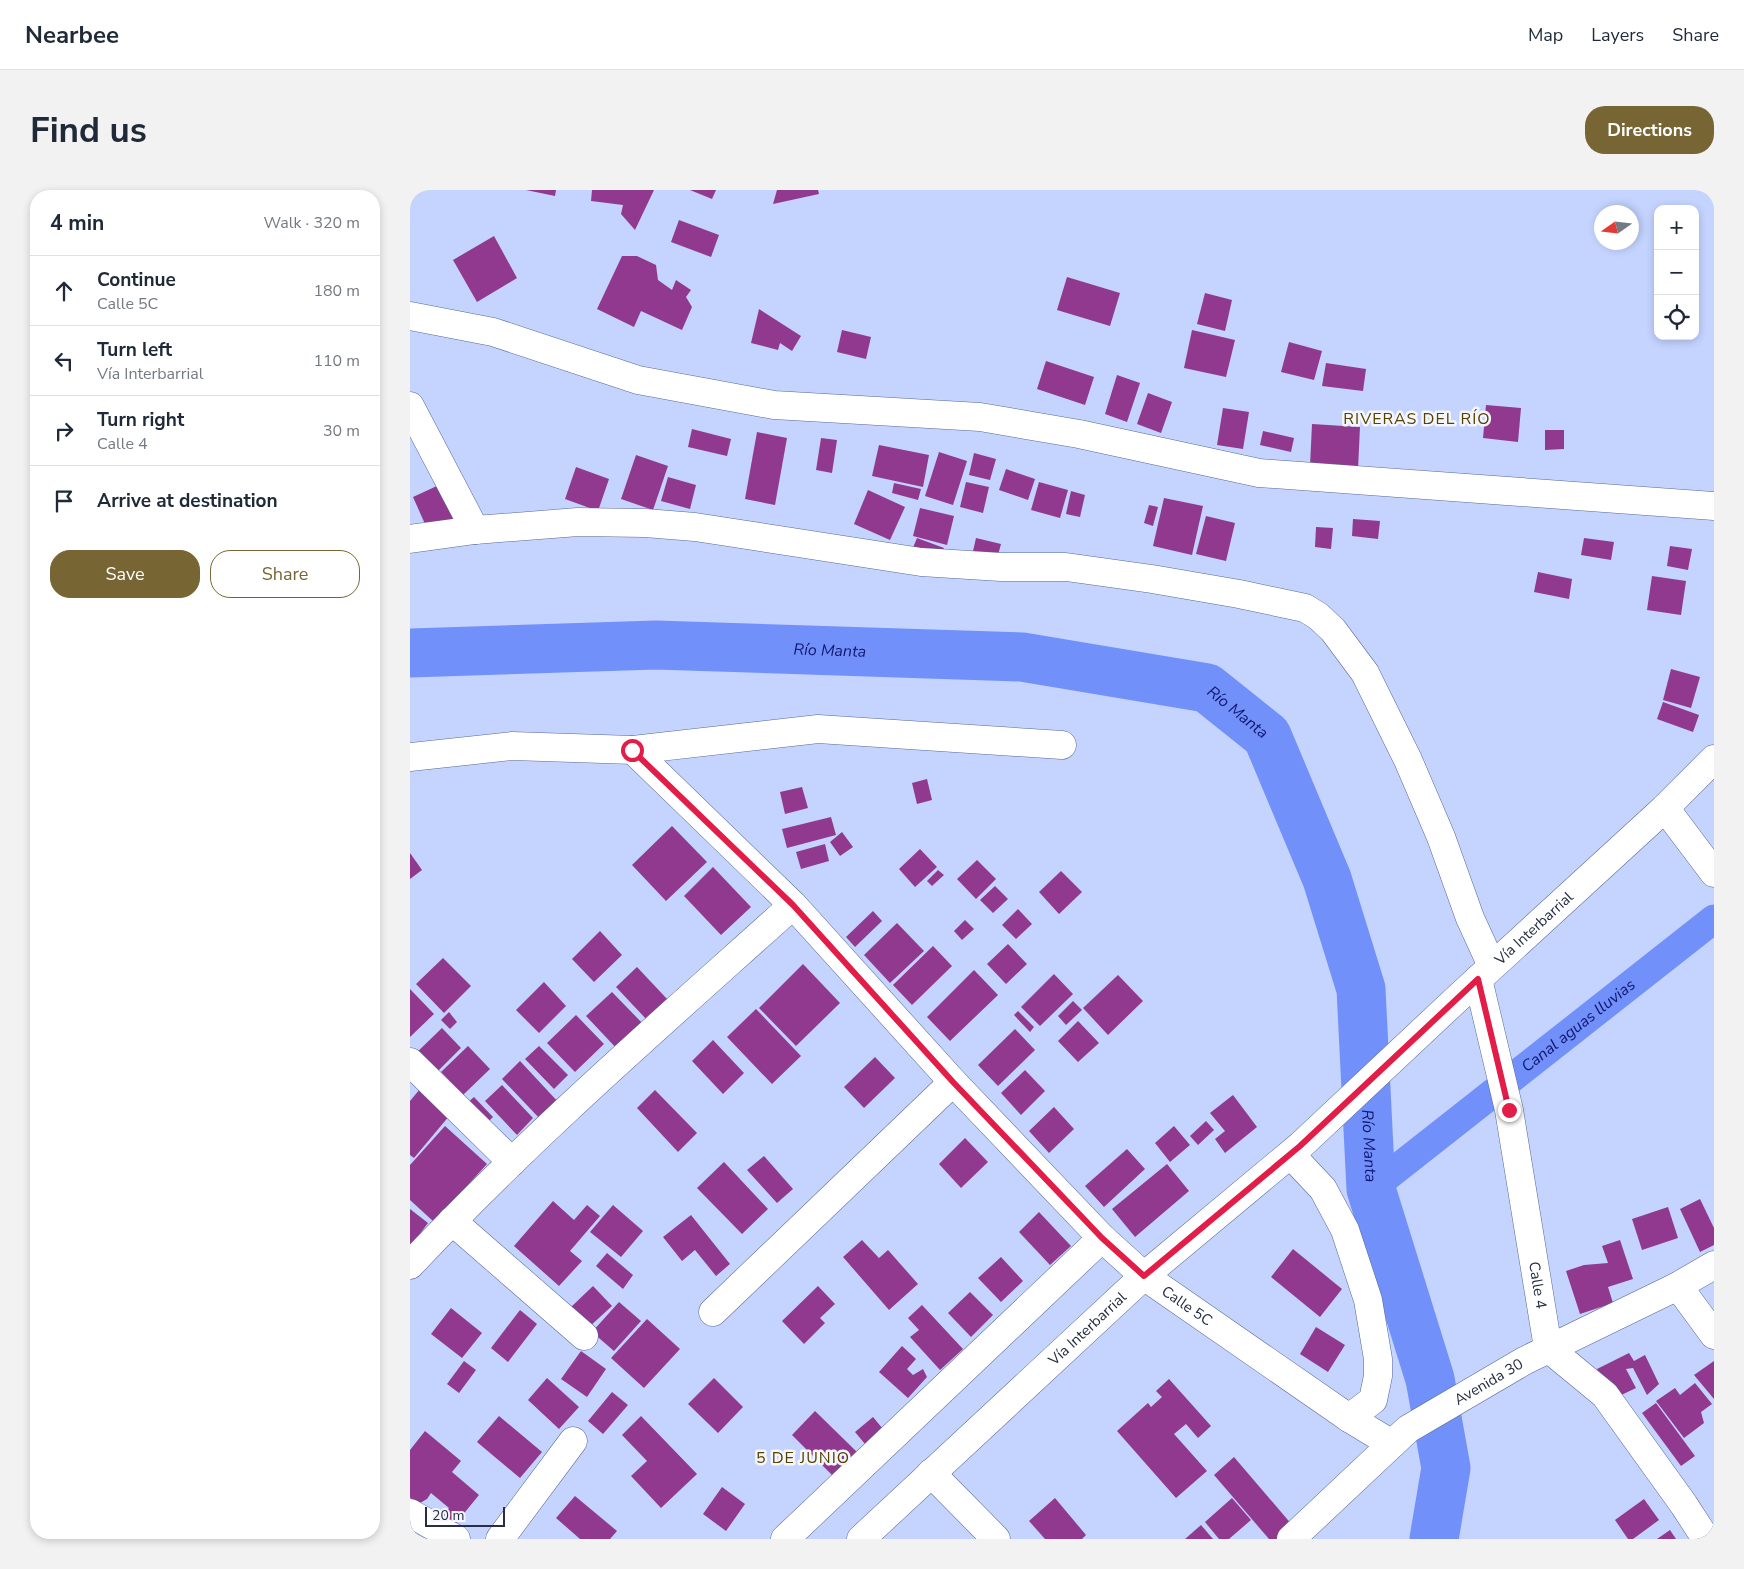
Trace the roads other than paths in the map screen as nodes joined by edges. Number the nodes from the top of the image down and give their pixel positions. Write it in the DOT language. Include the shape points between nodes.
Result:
graph roads {
  1 [pos="410,316"];
  2 [pos="410,406"];
  3 [pos="1714,506"];
  4 [pos="475,530"];
  5 [pos="410,539"];
  6 [pos="1062,745"];
  7 [pos="632,750"];
  8 [pos="410,757"];
  9 [pos="1714,759"];
  10 [pos="1665,808"];
  11 [pos="1714,873"];
  12 [pos="793,905"];
  13 [pos="1477,980"];
  14 [pos="410,1062"];
  15 [pos="953,1082"];
  16 [pos="1295,1151"];
  17 [pos="512,1162"];
  18 [pos="452,1220"];
  19 [pos="1102,1238"];
  20 [pos="410,1265"];
  21 [pos="1714,1265"];
  22 [pos="1144,1276"];
  23 [pos="1678,1286"];
  24 [pos="713,1312"];
  25 [pos="1714,1335"];
  26 [pos="584,1336"];
  27 [pos="1548,1348"];
  28 [pos="1349,1418"];
  29 [pos="1400,1437"];
  30 [pos="573,1441"];
  31 [pos="931,1473"];
  32 [pos="410,1514"];
  33 [pos="456,1539"];
  34 [pos="500,1539"];
  35 [pos="786,1539"];
  36 [pos="861,1539"];
  37 [pos="996,1539"];
  38 [pos="1291,1539"];
  39 [pos="1706,1539"];
  1 -- 3 [label="street" via="493,332 638,380 774,404 980,418 1079,434 1260,473"];
  2 -- 4 [label="street"];
  4 -- 5 [label="street, Calle 4"];
  4 -- 13 [label="street, Calle 4" via="578,522 695,527 921,562 1076,568 1201,587 1304,608 1333,630 1365,673 1408,760 1441,837 1470,918"];
  6 -- 7 [label="street" via="818,729"];
  7 -- 8 [label="street" via="512,746"];
  7 -- 12 [label="street, Calle 5C"];
  9 -- 10 [label="street, Vía Interbarrial"];
  10 -- 11 [label="street"];
  10 -- 13 [label="street, Vía Interbarrial"];
  12 -- 15 [label="street, Calle 5C"];
  12 -- 17 [label="street"];
  13 -- 16 [label="street, Vía Interbarrial"];
  13 -- 27 [label="street, Calle 4" via="1506,1097"];
  14 -- 17 [label="street"];
  15 -- 19 [label="street, Calle 5C"];
  15 -- 24 [label="street"];
  16 -- 22 [label="street, Vía Interbarrial"];
  16 -- 28 [label="street" via="1323,1189 1345,1230 1368,1300 1378,1376 1373,1400"];
  17 -- 18 [label="street"];
  18 -- 20 [label="street"];
  18 -- 26 [label="street"];
  19 -- 22 [label="street, Calle 5C"];
  19 -- 35 [label="street"];
  21 -- 23 [label="street, Avenida 30"];
  22 -- 28 [label="street, Calle 5C"];
  22 -- 31 [label="street, Vía Interbarrial"];
  23 -- 25 [label="street"];
  23 -- 27 [label="street, Avenida 30"];
  27 -- 29 [label="street, Avenida 30"];
  27 -- 39 [label="street" via="1605,1395"];
  28 -- 29 [label="street, Calle 5C"];
  29 -- 38 [label="street, Avenida 30"];
  30 -- 34 [label="street"];
  31 -- 36 [label="street, Vía Interbarrial"];
  31 -- 37 [label="street"];
  32 -- 33 [label="street"];
}
